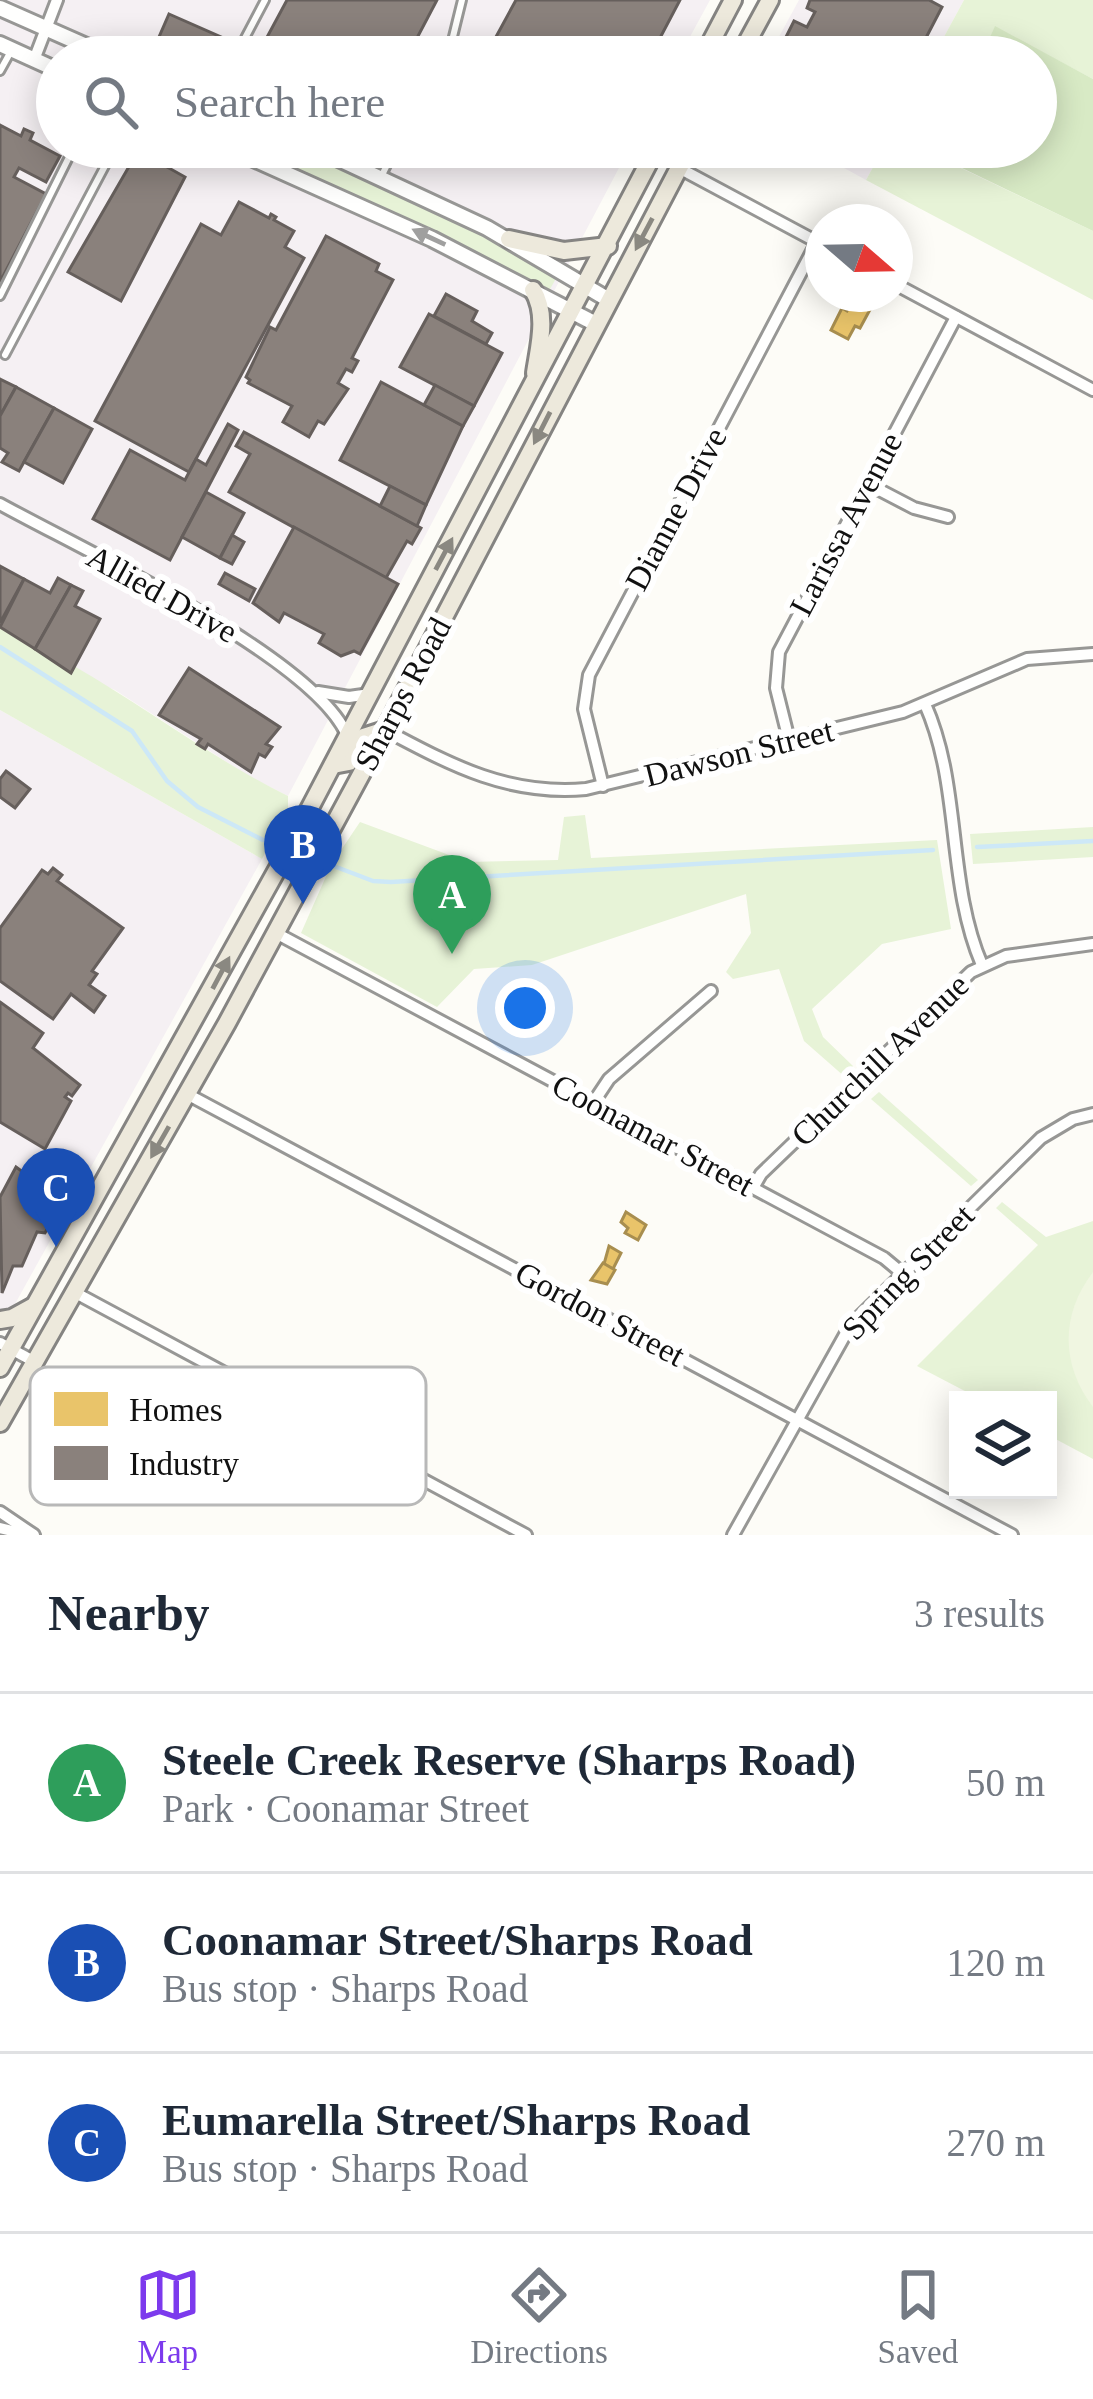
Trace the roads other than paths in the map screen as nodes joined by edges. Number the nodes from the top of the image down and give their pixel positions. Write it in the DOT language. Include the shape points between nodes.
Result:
graph roads {
  1 [pos="57,0"];
  2 [pos="265,0"];
  3 [pos="462,0"];
  4 [pos="734,0"];
  5 [pos="770,0"];
  6 [pos="0,8"];
  7 [pos="46,28"];
  8 [pos="43,36"];
  9 [pos="64,36"];
  10 [pos="246,36"];
  11 [pos="453,36"];
  12 [pos="715,36"];
  13 [pos="750,36"];
  14 [pos="6,47"];
  15 [pos="36,54"];
  16 [pos="34,59"];
  17 [pos="0,71"];
  18 [pos="64,168"];
  19 [pos="104,168"];
  20 [pos="274,168"];
  21 [pos="359,168"];
  22 [pos="386,168"];
  23 [pos="647,168"];
  24 [pos="679,168"];
  25 [pos="381,178"];
  26 [pos="805,236"];
  27 [pos="509,239"];
  28 [pos="608,246"];
  29 [pos="805,272"];
  30 [pos="587,285"];
  31 [pos="533,290"];
  32 [pos="913,294"];
  33 [pos="0,296"];
  34 [pos="609,300"];
  35 [pos="573,311"];
  36 [pos="956,317"];
  37 [pos="596,324"];
  38 [pos="4,356"];
  39 [pos="534,386"];
  40 [pos="1093,390"];
  41 [pos="868,484"];
  42 [pos="0,504"];
  43 [pos="948,517"];
  44 [pos="1093,654"];
  45 [pos="318,692"];
  46 [pos="370,694"];
  47 [pos="925,704"];
  48 [pos="385,730"];
  49 [pos="348,736"];
  50 [pos="789,740"];
  51 [pos="333,765"];
  52 [pos="603,786"];
  53 [pos="274,932"];
  54 [pos="1093,944"];
  55 [pos="982,964"];
  56 [pos="710,992"];
  57 [pos="201,1010"];
  58 [pos="227,1023"];
  59 [pos="188,1094"];
  60 [pos="593,1102"];
  61 [pos="1093,1114"];
  62 [pos="753,1188"];
  63 [pos="902,1273"];
  64 [pos="74,1292"];
  65 [pos="35,1306"];
  66 [pos="0,1320"];
  67 [pos="6,1346"];
  68 [pos="35,1362"];
  69 [pos="32,1367"];
  70 [pos="214,1367"];
  71 [pos="0,1368"];
  72 [pos="30,1371"];
  73 [pos="796,1419"];
  74 [pos="0,1423"];
  75 [pos="426,1481"];
  76 [pos="0,1512"];
  77 [pos="0,1528"];
  78 [pos="31,1535"];
  79 [pos="526,1535"];
  80 [pos="733,1535"];
  81 [pos="1012,1535"];
  1 -- 7 [label="street"];
  2 -- 10 [label="lane"];
  3 -- 11 [label="lane"];
  4 -- 12 [label="main road"];
  5 -- 13 [label="main road"];
  6 -- 7 [label="street"];
  7 -- 8 [label="street"];
  7 -- 9 [label="street"];
  14 -- 16 [label="street"];
  14 -- 17 [label="lane"];
  15 -- 16 [label="street"];
  18 -- 33 [label="lane"];
  19 -- 38 [label="lane"];
  31 -- 20 [label="street, one-way"];
  21 -- 25 [label="street"];
  22 -- 25 [label="lane"];
  23 -- 28 [label="main road, Sharps Road"];
  24 -- 26 [label="street"];
  24 -- 34 [label="main road, Sharps Road, one-way"];
  25 -- 27 [label="street"];
  27 -- 28 [label="main road" via="564,251"];
  27 -- 30 [label="street"];
  28 -- 30 [label="main road, Sharps Road"];
  29 -- 52 [label="street, Dianne Drive" via="589,675 584,709"];
  30 -- 34 [label="street"];
  30 -- 35 [label="main road, Sharps Road"];
  31 -- 35 [label="street"];
  31 -- 39 [label="main road" via="542,320"];
  32 -- 36 [label="street"];
  34 -- 37 [label="main road, Sharps Road"];
  35 -- 37 [label="street"];
  35 -- 39 [label="main road, Sharps Road"];
  36 -- 40 [label="street"];
  36 -- 41 [label="street, Larissa Avenue"];
  37 -- 48 [label="main road, Sharps Road, one-way"];
  46 -- 39 [label="main road, Sharps Road, one-way"];
  41 -- 43 [label="street"];
  41 -- 50 [label="street, Larissa Avenue" via="779,652 776,688"];
  42 -- 45 [label="street, Allied Drive" via="233,632"];
  44 -- 47 [label="street, Dawson Street" via="1027,658"];
  45 -- 46 [label="street"];
  45 -- 49 [label="street, Allied Drive"];
  46 -- 49 [label="main road, Sharps Road"];
  47 -- 50 [label="street, Dawson Street"];
  47 -- 55 [label="street" via="944,752 966,926"];
  48 -- 51 [label="main road" via="363,737 349,762"];
  48 -- 52 [label="street, Dawson Street" via="487,780 540,790"];
  48 -- 53 [label="main road, Sharps Road"];
  49 -- 51 [label="main road, Sharps Road"];
  50 -- 52 [label="street, Dawson Street"];
  57 -- 51 [label="main road, Sharps Road, one-way"];
  53 -- 58 [label="main road, Sharps Road"];
  53 -- 60 [label="street, Coonamar Street"];
  54 -- 55 [label="street, Churchill Avenue"];
  55 -- 62 [label="street, Churchill Avenue"];
  56 -- 60 [label="street"];
  57 -- 58 [label="main road"];
  57 -- 65 [label="main road, Sharps Road"];
  58 -- 59 [label="main road, Sharps Road"];
  59 -- 64 [label="main road, Sharps Road, one-way"];
  59 -- 73 [label="street, Gordon Street"];
  60 -- 62 [label="street, Coonamar Street"];
  61 -- 63 [label="street, Spring Street" via="1042,1138"];
  62 -- 63 [label="street, Coonamar Street"];
  63 -- 73 [label="street, Spring Street" via="850,1325"];
  64 -- 68 [label="main road, Sharps Road"];
  64 -- 70 [label="street"];
  65 -- 66 [label="main road"];
  65 -- 67 [label="main road, Sharps Road"];
  67 -- 68 [label="street"];
  67 -- 71 [label="main road, Sharps Road"];
  68 -- 69 [label="main road, Sharps Road"];
  72 -- 74 [label="main road, Sharps Road"];
  73 -- 80 [label="street, Spring Street"];
  73 -- 81 [label="street, Gordon Street"];
  75 -- 79 [label="street"];
  76 -- 78 [label="street"];
  77 -- 78 [label="street"];
}
